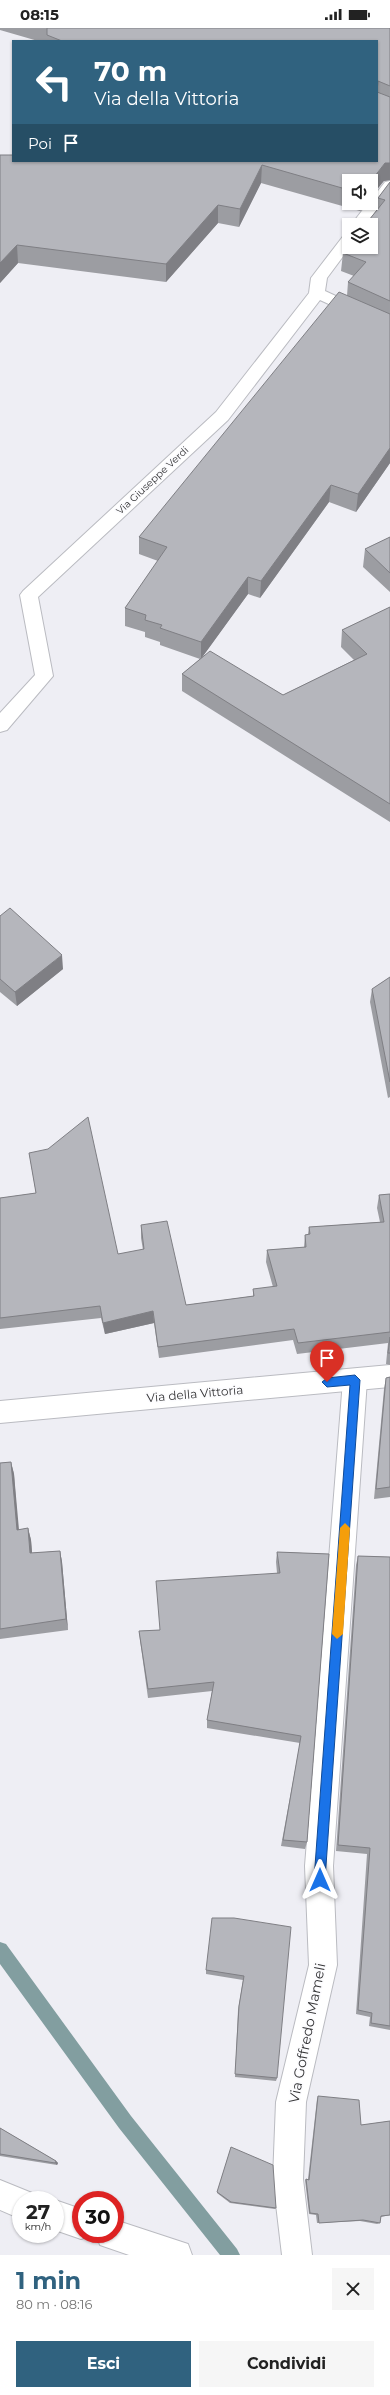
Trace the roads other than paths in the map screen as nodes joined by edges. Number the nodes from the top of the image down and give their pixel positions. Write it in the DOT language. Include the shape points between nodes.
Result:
graph roads {
  1 [pos="390,185"];
  2 [pos="364,218"];
  3 [pos="342,247"];
  4 [pos="317,292"];
  5 [pos="390,327"];
  6 [pos="0,725"];
  7 [pos="390,1376"];
  8 [pos="355,1380"];
  9 [pos="0,1412"];
  10 [pos="124,2238"];
  11 [pos="177,2255"];
  12 [pos="297,2255"];
  1 -- 2 [label="street"];
  3 -- 4 [label="street, Via Giuseppe Verdi" via="319,278"];
  4 -- 5 [label="street"];
  4 -- 6 [label="street, Via Giuseppe Verdi" via="222,416 29,595 44,676"];
  7 -- 8 [label="street, Via della Vittoria"];
  8 -- 9 [label="street, Via della Vittoria"];
  8 -- 12 [label="street, Via Goffredo Mameli" via="319,1866 323,1965 292,2102 288,2179"];
  10 -- 11 [label="street"];
}
